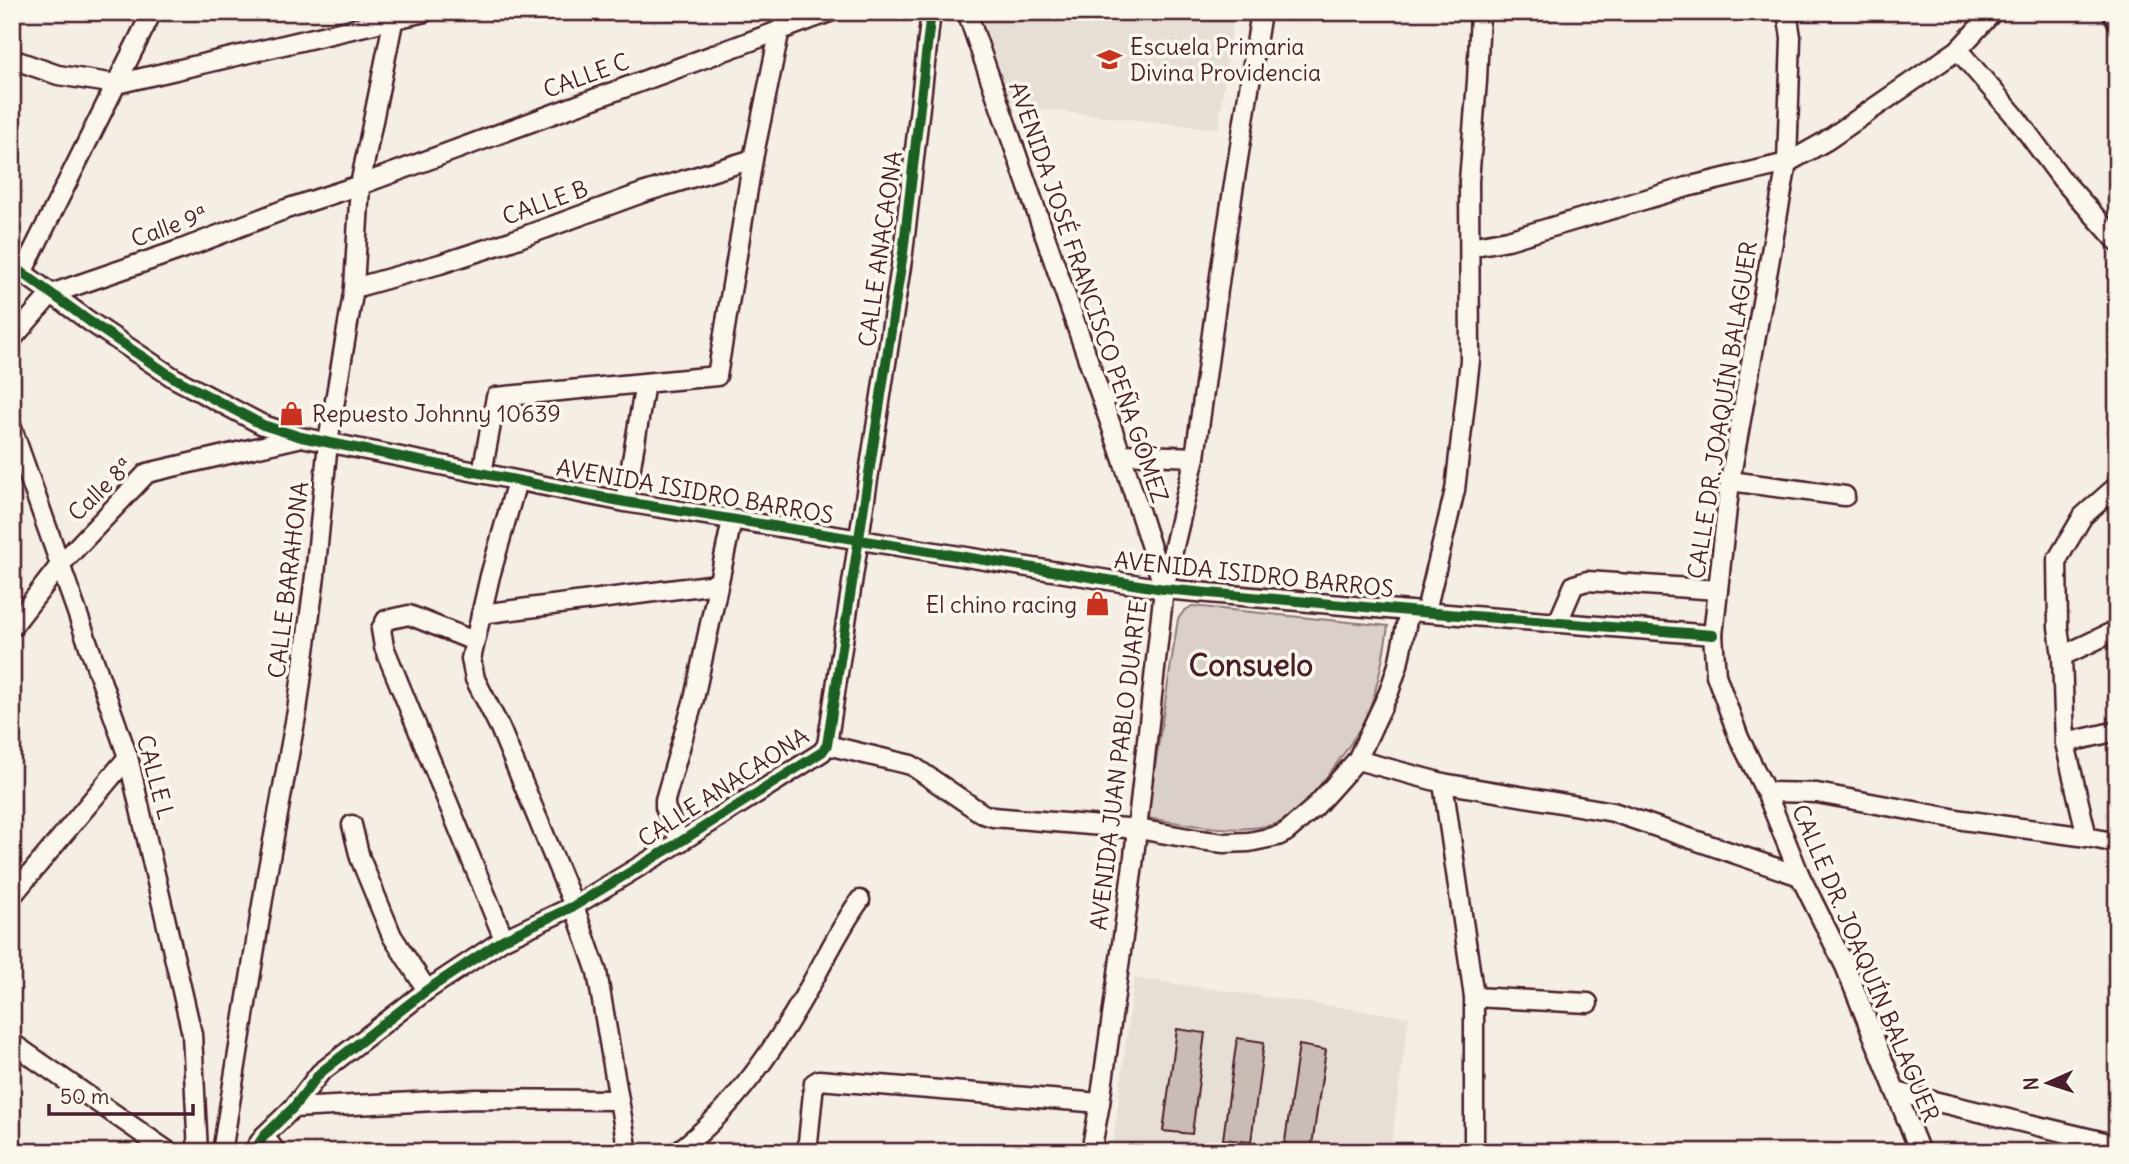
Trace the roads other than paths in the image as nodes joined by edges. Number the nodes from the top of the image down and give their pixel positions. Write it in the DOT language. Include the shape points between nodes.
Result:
graph roads {
  1 [pos="152,12"];
  2 [pos="425,12"];
  3 [pos="830,12"];
  4 [pos="931,12"];
  5 [pos="967,12"];
  6 [pos="1261,12"];
  7 [pos="1480,12"];
  8 [pos="1787,12"];
  9 [pos="1993,12"];
  10 [pos="2112,12"];
  11 [pos="395,16"];
  12 [pos="2117,21"];
  13 [pos="780,29"];
  14 [pos="1958,50"];
  15 [pos="12,59"];
  16 [pos="116,84"];
  17 [pos="753,159"];
  18 [pos="1787,163"];
  19 [pos="360,185"];
  20 [pos="2117,241"];
  21 [pos="1470,247"];
  22 [pos="17,269"];
  23 [pos="354,288"];
  24 [pos="51,294"];
  25 [pos="12,339"];
  26 [pos="645,383"];
  27 [pos="12,428"];
  28 [pos="301,437"];
  29 [pos="328,442"];
  30 [pos="1121,454"];
  31 [pos="1195,457"];
  32 [pos="482,473"];
  33 [pos="517,481"];
  34 [pos="1730,481"];
  35 [pos="2117,486"];
  36 [pos="1845,496"];
  37 [pos="625,502"];
  38 [pos="732,520"];
  39 [pos="858,540"];
  40 [pos="60,565"];
  41 [pos="717,584"];
  42 [pos="1164,589"];
  43 [pos="1718,590"];
  44 [pos="1417,611"];
  45 [pos="481,614"];
  46 [pos="1558,622"];
  47 [pos="12,626"];
  48 [pos="2117,630"];
  49 [pos="1713,635"];
  50 [pos="474,641"];
  51 [pos="2062,656"];
  52 [pos="2117,732"];
  53 [pos="2065,743"];
  54 [pos="827,745"];
  55 [pos="128,757"];
  56 [pos="1357,760"];
  57 [pos="1443,783"];
  58 [pos="1766,792"];
  59 [pos="352,825"];
  60 [pos="1138,829"];
  61 [pos="2087,837"];
  62 [pos="680,842"];
  63 [pos="2117,844"];
  64 [pos="1800,876"];
  65 [pos="12,896"];
  66 [pos="860,900"];
  67 [pos="574,906"];
  68 [pos="504,939"];
  69 [pos="427,990"];
  70 [pos="1474,997"];
  71 [pos="1588,1003"];
  72 [pos="12,1043"];
  73 [pos="1896,1092"];
  74 [pos="618,1100"];
  75 [pos="1100,1103"];
  76 [pos="293,1108"];
  77 [pos="264,1136"];
  78 [pos="2117,1145"];
  79 [pos="169,1152"];
  80 [pos="198,1152"];
  81 [pos="222,1152"];
  82 [pos="253,1152"];
  83 [pos="276,1152"];
  84 [pos="628,1152"];
  85 [pos="677,1152"];
  86 [pos="807,1152"];
  87 [pos="1091,1152"];
  88 [pos="1474,1152"];
  89 [pos="1920,1152"];
  1 -- 16 [label="street"];
  2 -- 11 [label="street"];
  3 -- 13 [label="street, CALLE C"];
  4 -- 39 [label="street, CALLE ANACAONA" via="903,253"];
  5 -- 30 [label="street, AVENIDA JOSÉ FRANCISCO PEÑA GÓMEZ"];
  6 -- 31 [label="street, AVENIDA JUAN PABLO DUARTE"];
  7 -- 21 [label="street" via="1469,181"];
  8 -- 18 [label="street, CALLE DR. JOAQUÍN BALAGUER" via="1791,37"];
  9 -- 14 [label="street"];
  10 -- 12 [label="street"];
  11 -- 16 [label="street"];
  11 -- 19 [label="street, CALLE BARAHONA"];
  13 -- 17 [label="street"];
  13 -- 19 [label="street, CALLE C"];
  14 -- 18 [label="street"];
  14 -- 20 [label="street"];
  15 -- 16 [label="street" via="58,75"];
  16 -- 22 [label="street"];
  17 -- 23 [label="street, CALLE B" via="440,264"];
  17 -- 26 [label="street" via="717,376"];
  18 -- 21 [label="street"];
  18 -- 34 [label="street, CALLE DR. JOAQUÍN BALAGUER"];
  19 -- 23 [label="street, CALLE BARAHONA"];
  19 -- 24 [label="street, Calle 9ª"];
  21 -- 44 [label="street" via="1470,360 1457,470 1450,514"];
  22 -- 24 [label="street, AVENIDA ISIDRO BARROS"];
  23 -- 29 [label="street, CALLE BARAHONA"];
  24 -- 25 [label="street, Calle 9ª"];
  24 -- 28 [label="street, AVENIDA ISIDRO BARROS" via="174,378 263,425"];
  26 -- 32 [label="street" via="496,397"];
  26 -- 37 [label="street"];
  27 -- 40 [label="street, CALLE L"];
  28 -- 29 [label="street, AVENIDA ISIDRO BARROS"];
  28 -- 40 [label="street, Calle 8ª" via="147,473"];
  29 -- 32 [label="street, AVENIDA ISIDRO BARROS"];
  29 -- 81 [label="street, CALLE BARAHONA" via="297,712"];
  30 -- 31 [label="street"];
  30 -- 42 [label="street, AVENIDA JOSÉ FRANCISCO PEÑA GÓMEZ"];
  31 -- 42 [label="street, AVENIDA JUAN PABLO DUARTE"];
  32 -- 33 [label="street, AVENIDA ISIDRO BARROS"];
  33 -- 37 [label="street, AVENIDA ISIDRO BARROS"];
  33 -- 45 [label="street"];
  34 -- 36 [label="street"];
  34 -- 43 [label="street, CALLE DR. JOAQUÍN BALAGUER"];
  35 -- 51 [label="street" via="2083,516 2057,560"];
  37 -- 38 [label="street, AVENIDA ISIDRO BARROS"];
  38 -- 39 [label="street, AVENIDA ISIDRO BARROS"];
  38 -- 41 [label="street"];
  39 -- 42 [label="street, AVENIDA ISIDRO BARROS"];
  39 -- 54 [label="street, CALLE ANACAONA"];
  40 -- 47 [label="street, Calle 8ª"];
  40 -- 55 [label="street, CALLE L"];
  41 -- 45 [label="street"];
  41 -- 62 [label="street" via="694,699 665,800"];
  42 -- 44 [label="street, AVENIDA ISIDRO BARROS"];
  42 -- 60 [label="street, AVENIDA JUAN PABLO DUARTE"];
  43 -- 46 [label="street" via="1587,581 1574,585"];
  43 -- 49 [label="street, CALLE DR. JOAQUÍN BALAGUER"];
  44 -- 46 [label="street, AVENIDA ISIDRO BARROS"];
  44 -- 56 [label="street" via="1389,692"];
  45 -- 50 [label="street"];
  46 -- 49 [label="street, AVENIDA ISIDRO BARROS"];
  48 -- 51 [label="street"];
  49 -- 58 [label="street, CALLE DR. JOAQUÍN BALAGUER" via="1716,675 1739,738"];
  50 -- 67 [label="street" via="475,680 500,728"];
  50 -- 68 [label="street" via="409,615 386,620 381,629 384,647"];
  51 -- 53 [label="street"];
  52 -- 53 [label="street"];
  53 -- 61 [label="street"];
  54 -- 60 [label="street" via="911,765 987,816"];
  54 -- 62 [label="street, CALLE ANACAONA"];
  55 -- 65 [label="street"];
  55 -- 80 [label="street, CALLE L" via="192,1034"];
  56 -- 57 [label="street"];
  56 -- 60 [label="street" via="1314,808 1270,839 1224,843"];
  57 -- 64 [label="street" via="1613,812"];
  57 -- 70 [label="street"];
  58 -- 61 [label="street" via="1817,793"];
  58 -- 64 [label="street, CALLE DR. JOAQUÍN BALAGUER"];
  59 -- 69 [label="street" via="360,858 392,936"];
  60 -- 75 [label="street, AVENIDA JUAN PABLO DUARTE"];
  61 -- 63 [label="street"];
  62 -- 67 [label="street, CALLE ANACAONA"];
  64 -- 73 [label="street, CALLE DR. JOAQUÍN BALAGUER" via="1846,966"];
  66 -- 85 [label="street" via="768,1056 741,1091"];
  67 -- 68 [label="street, CALLE ANACAONA"];
  67 -- 74 [label="street" via="597,972"];
  68 -- 69 [label="street, CALLE ANACAONA"];
  69 -- 76 [label="street, CALLE ANACAONA" via="320,1073"];
  70 -- 71 [label="street"];
  70 -- 88 [label="street"];
  72 -- 79 [label="street"];
  73 -- 78 [label="street"];
  73 -- 89 [label="street, CALLE DR. JOAQUÍN BALAGUER"];
  74 -- 76 [label="street" via="476,1099"];
  74 -- 84 [label="street"];
  75 -- 86 [label="street" via="819,1080 814,1083"];
  75 -- 87 [label="street, AVENIDA JUAN PABLO DUARTE"];
  76 -- 77 [label="street, CALLE ANACAONA"];
  77 -- 82 [label="street, CALLE ANACAONA"];
  77 -- 83 [label="street"];
}
